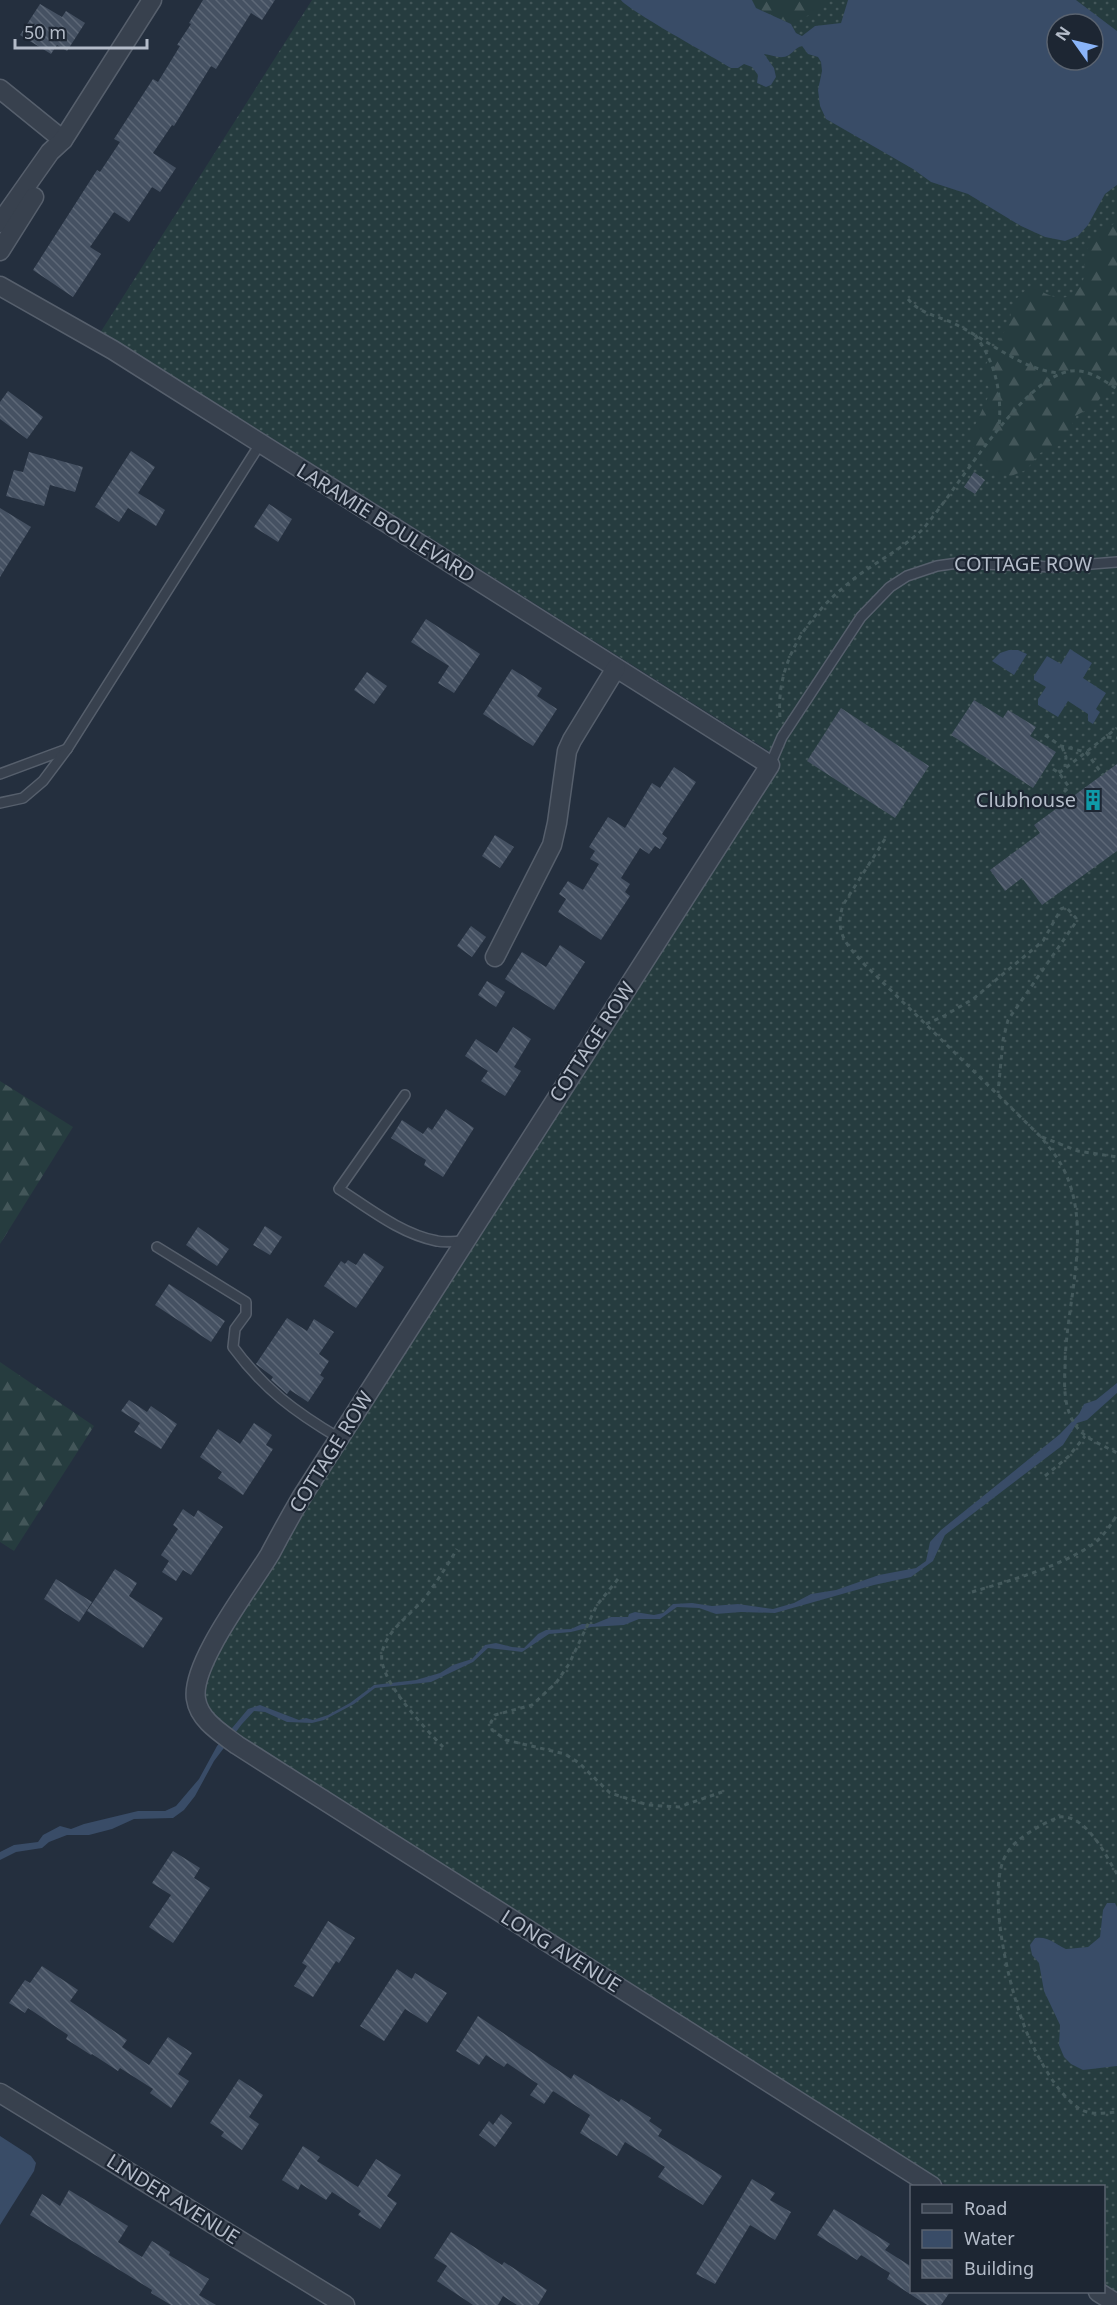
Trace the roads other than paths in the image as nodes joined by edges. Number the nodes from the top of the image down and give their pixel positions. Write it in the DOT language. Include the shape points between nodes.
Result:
graph roads {
  1 [pos="152,0"];
  2 [pos="0,89"];
  3 [pos="63,140"];
  4 [pos="0,224"];
  5 [pos="0,251"];
  6 [pos="0,286"];
  7 [pos="260,444"];
  8 [pos="1117,562"];
  9 [pos="616,668"];
  10 [pos="67,749"];
  11 [pos="770,765"];
  12 [pos="0,774"];
  13 [pos="0,803"];
  14 [pos="495,957"];
  15 [pos="405,1095"];
  16 [pos="465,1241"];
  17 [pos="157,1247"];
  18 [pos="339,1438"];
  19 [pos="198,1707"];
  20 [pos="0,2093"];
  21 [pos="929,2185"];
  22 [pos="1100,2293"];
  23 [pos="1117,2304"];
  24 [pos="345,2305"];
  1 -- 3 [label="street"];
  2 -- 3 [label="street"];
  3 -- 4 [label="street" via="50,152"];
  3 -- 5 [label="street" via="58,159"];
  6 -- 7 [label="street, LARAMIE BOULEVARD" via="112,350"];
  7 -- 9 [label="street, LARAMIE BOULEVARD"];
  7 -- 10 [label="lane"];
  8 -- 11 [label="lane, COTTAGE ROW" via="1054,567 958,563 907,576 890,586 861,617 782,737"];
  9 -- 11 [label="street, LARAMIE BOULEVARD"];
  9 -- 14 [label="street" via="567,751 552,845"];
  10 -- 12 [label="lane"];
  10 -- 13 [label="lane" via="43,781 23,798"];
  11 -- 16 [label="street, COTTAGE ROW"];
  15 -- 16 [label="lane" via="339,1189 394,1225 420,1236 440,1242"];
  16 -- 18 [label="street, COTTAGE ROW"];
  17 -- 18 [label="lane" via="246,1302 246,1314 235,1329 233,1347 278,1397"];
  18 -- 19 [label="street, COTTAGE ROW" via="212,1646 197,1679"];
  19 -- 21 [label="street, LONG AVENUE" via="214,1728 237,1745"];
  20 -- 24 [label="street, LINDER AVENUE"];
  22 -- 23 [label="street"];
}
